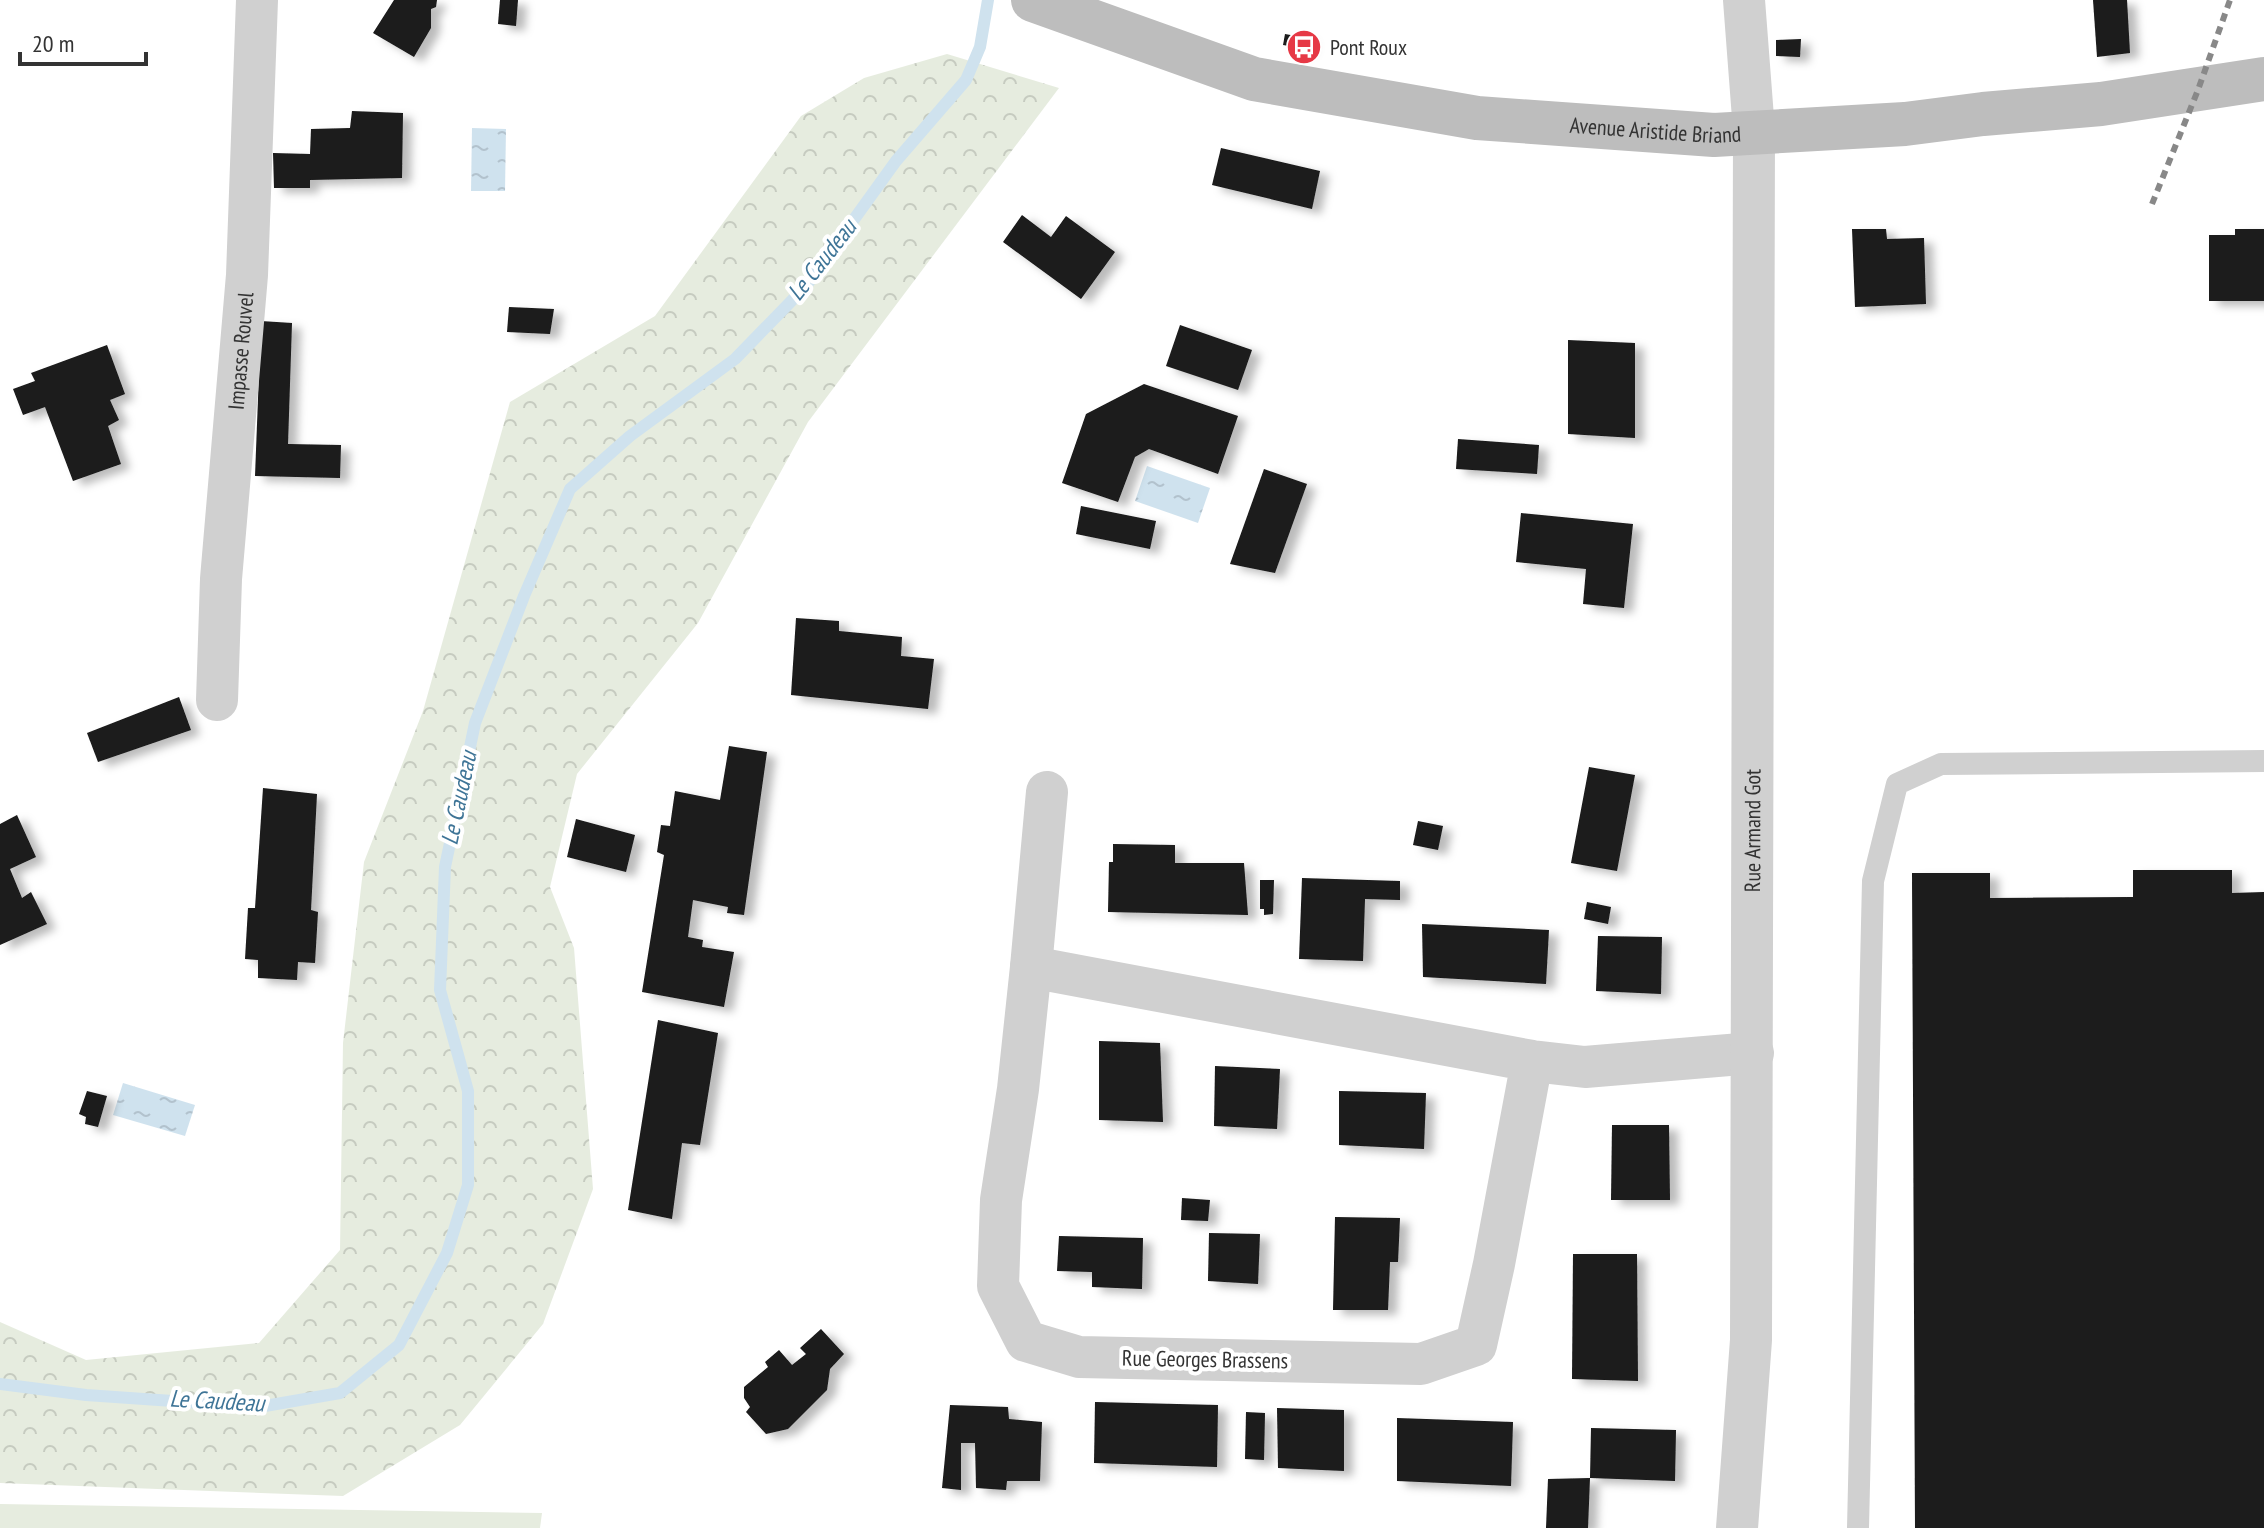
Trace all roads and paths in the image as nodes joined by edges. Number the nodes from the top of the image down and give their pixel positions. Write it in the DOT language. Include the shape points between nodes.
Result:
graph roads {
  1 [pos="257,0"];
  2 [pos="1744,0"];
  3 [pos="1046,5"];
  4 [pos="2264,79"];
  5 [pos="1754,131"];
  6 [pos="217,700"];
  7 [pos="2264,761"];
  8 [pos="1047,792"];
  9 [pos="1031,967"];
  10 [pos="1753,1053"];
  11 [pos="1532,1061"];
  12 [pos="1737,1528"];
  13 [pos="1858,1528"];
  1 -- 6 [label="street, Impasse Rouvel" via="247,275 221,579"];
  2 -- 5 [label="street, Rue Armand Got"];
  3 -- 5 [label="main road, Avenue Aristide Briand" via="1254,79 1477,118 1714,135"];
  4 -- 5 [label="main road, Avenue Aristide Briand" via="2101,104 1905,124"];
  5 -- 10 [label="street, Rue Armand Got"];
  7 -- 13 [label="lane" via="1941,764 1897,784 1873,881"];
  8 -- 9 [label="street, Rue Georges Brassens"];
  9 -- 11 [label="street"];
  9 -- 11 [label="street, Rue Georges Brassens" via="1001,1200 998,1286 1026,1341 1079,1357 1421,1364 1476,1345"];
  10 -- 11 [label="street" via="1585,1067"];
  10 -- 12 [label="street, Rue Armand Got" via="1751,1340"];
}
